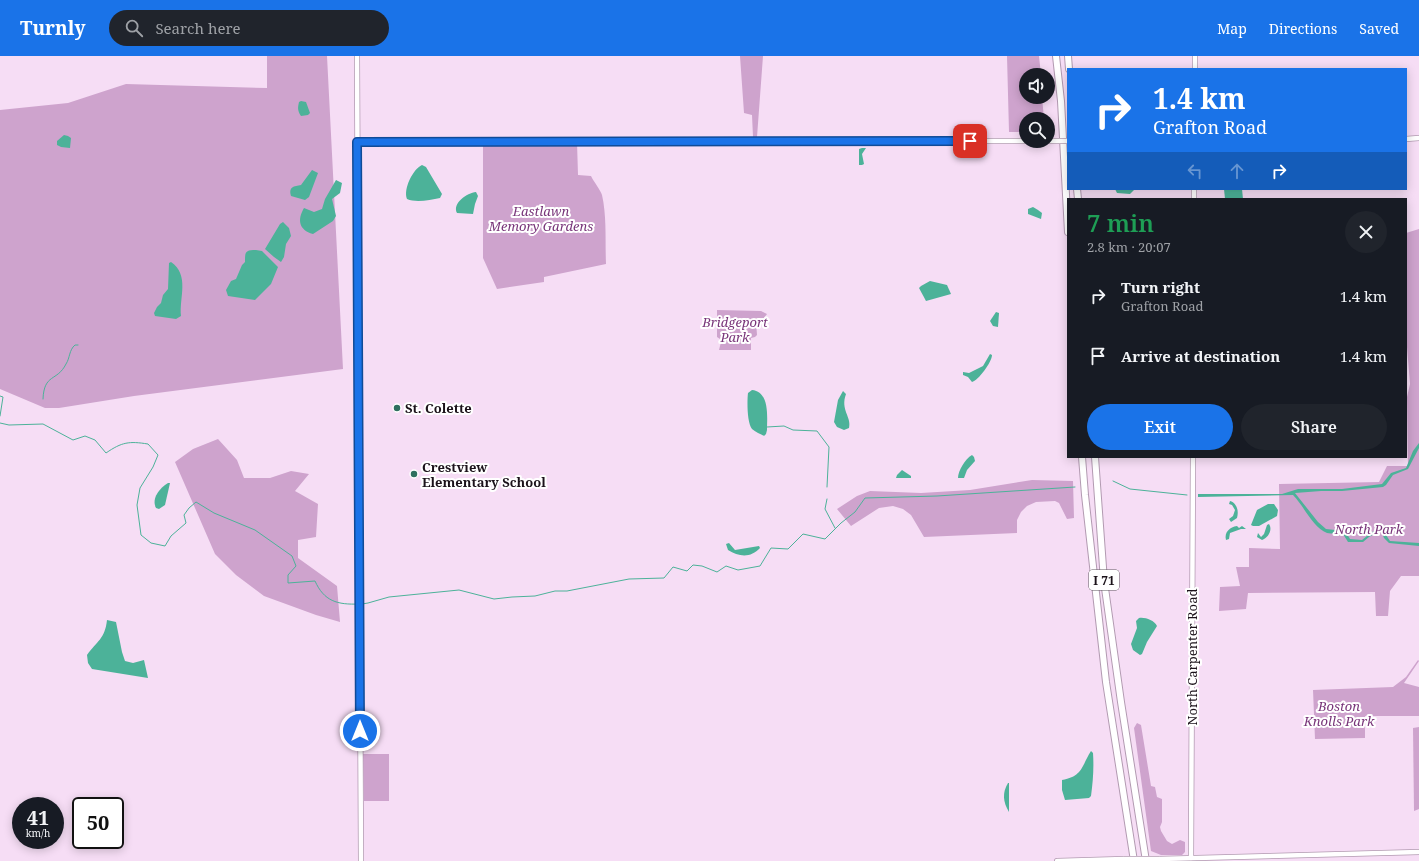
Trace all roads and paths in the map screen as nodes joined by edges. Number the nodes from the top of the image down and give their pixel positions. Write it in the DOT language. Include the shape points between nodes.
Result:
graph roads {
  1 [pos="357,56"];
  2 [pos="1056,56"];
  3 [pos="1068,56"];
  4 [pos="1195,56"];
  5 [pos="1069,68"];
  6 [pos="1194,68"];
  7 [pos="1419,138"];
  8 [pos="1407,139"];
  9 [pos="1067,140"];
  10 [pos="1019,141"];
  11 [pos="1055,141"];
  12 [pos="357,142"];
  13 [pos="1067,213"];
  14 [pos="1082,458"];
  15 [pos="1095,458"];
  16 [pos="1193,458"];
  17 [pos="1419,852"];
  18 [pos="1302,855"];
  19 [pos="1191,858"];
  20 [pos="361,861"];
  21 [pos="1057,861"];
  22 [pos="1134,861"];
  23 [pos="1146,861"];
  24 [pos="1302,861"];
  1 -- 12 [label="street"];
  2 -- 13 [label="highway"];
  3 -- 5 [label="highway"];
  4 -- 6 [label="street"];
  7 -- 8 [label="street"];
  9 -- 11 [label="street, bridge"];
  10 -- 12 [label="street"];
  12 -- 20 [label="street"];
  14 -- 22 [label="highway, I 71" via="1106,682"];
  15 -- 23 [label="highway, I 71" via="1104,581"];
  16 -- 19 [label="street, North Carpenter Road"];
  17 -- 18 [label="street"];
  18 -- 19 [label="street"];
  18 -- 24 [label="street"];
  19 -- 21 [label="street, bridge"];
}
